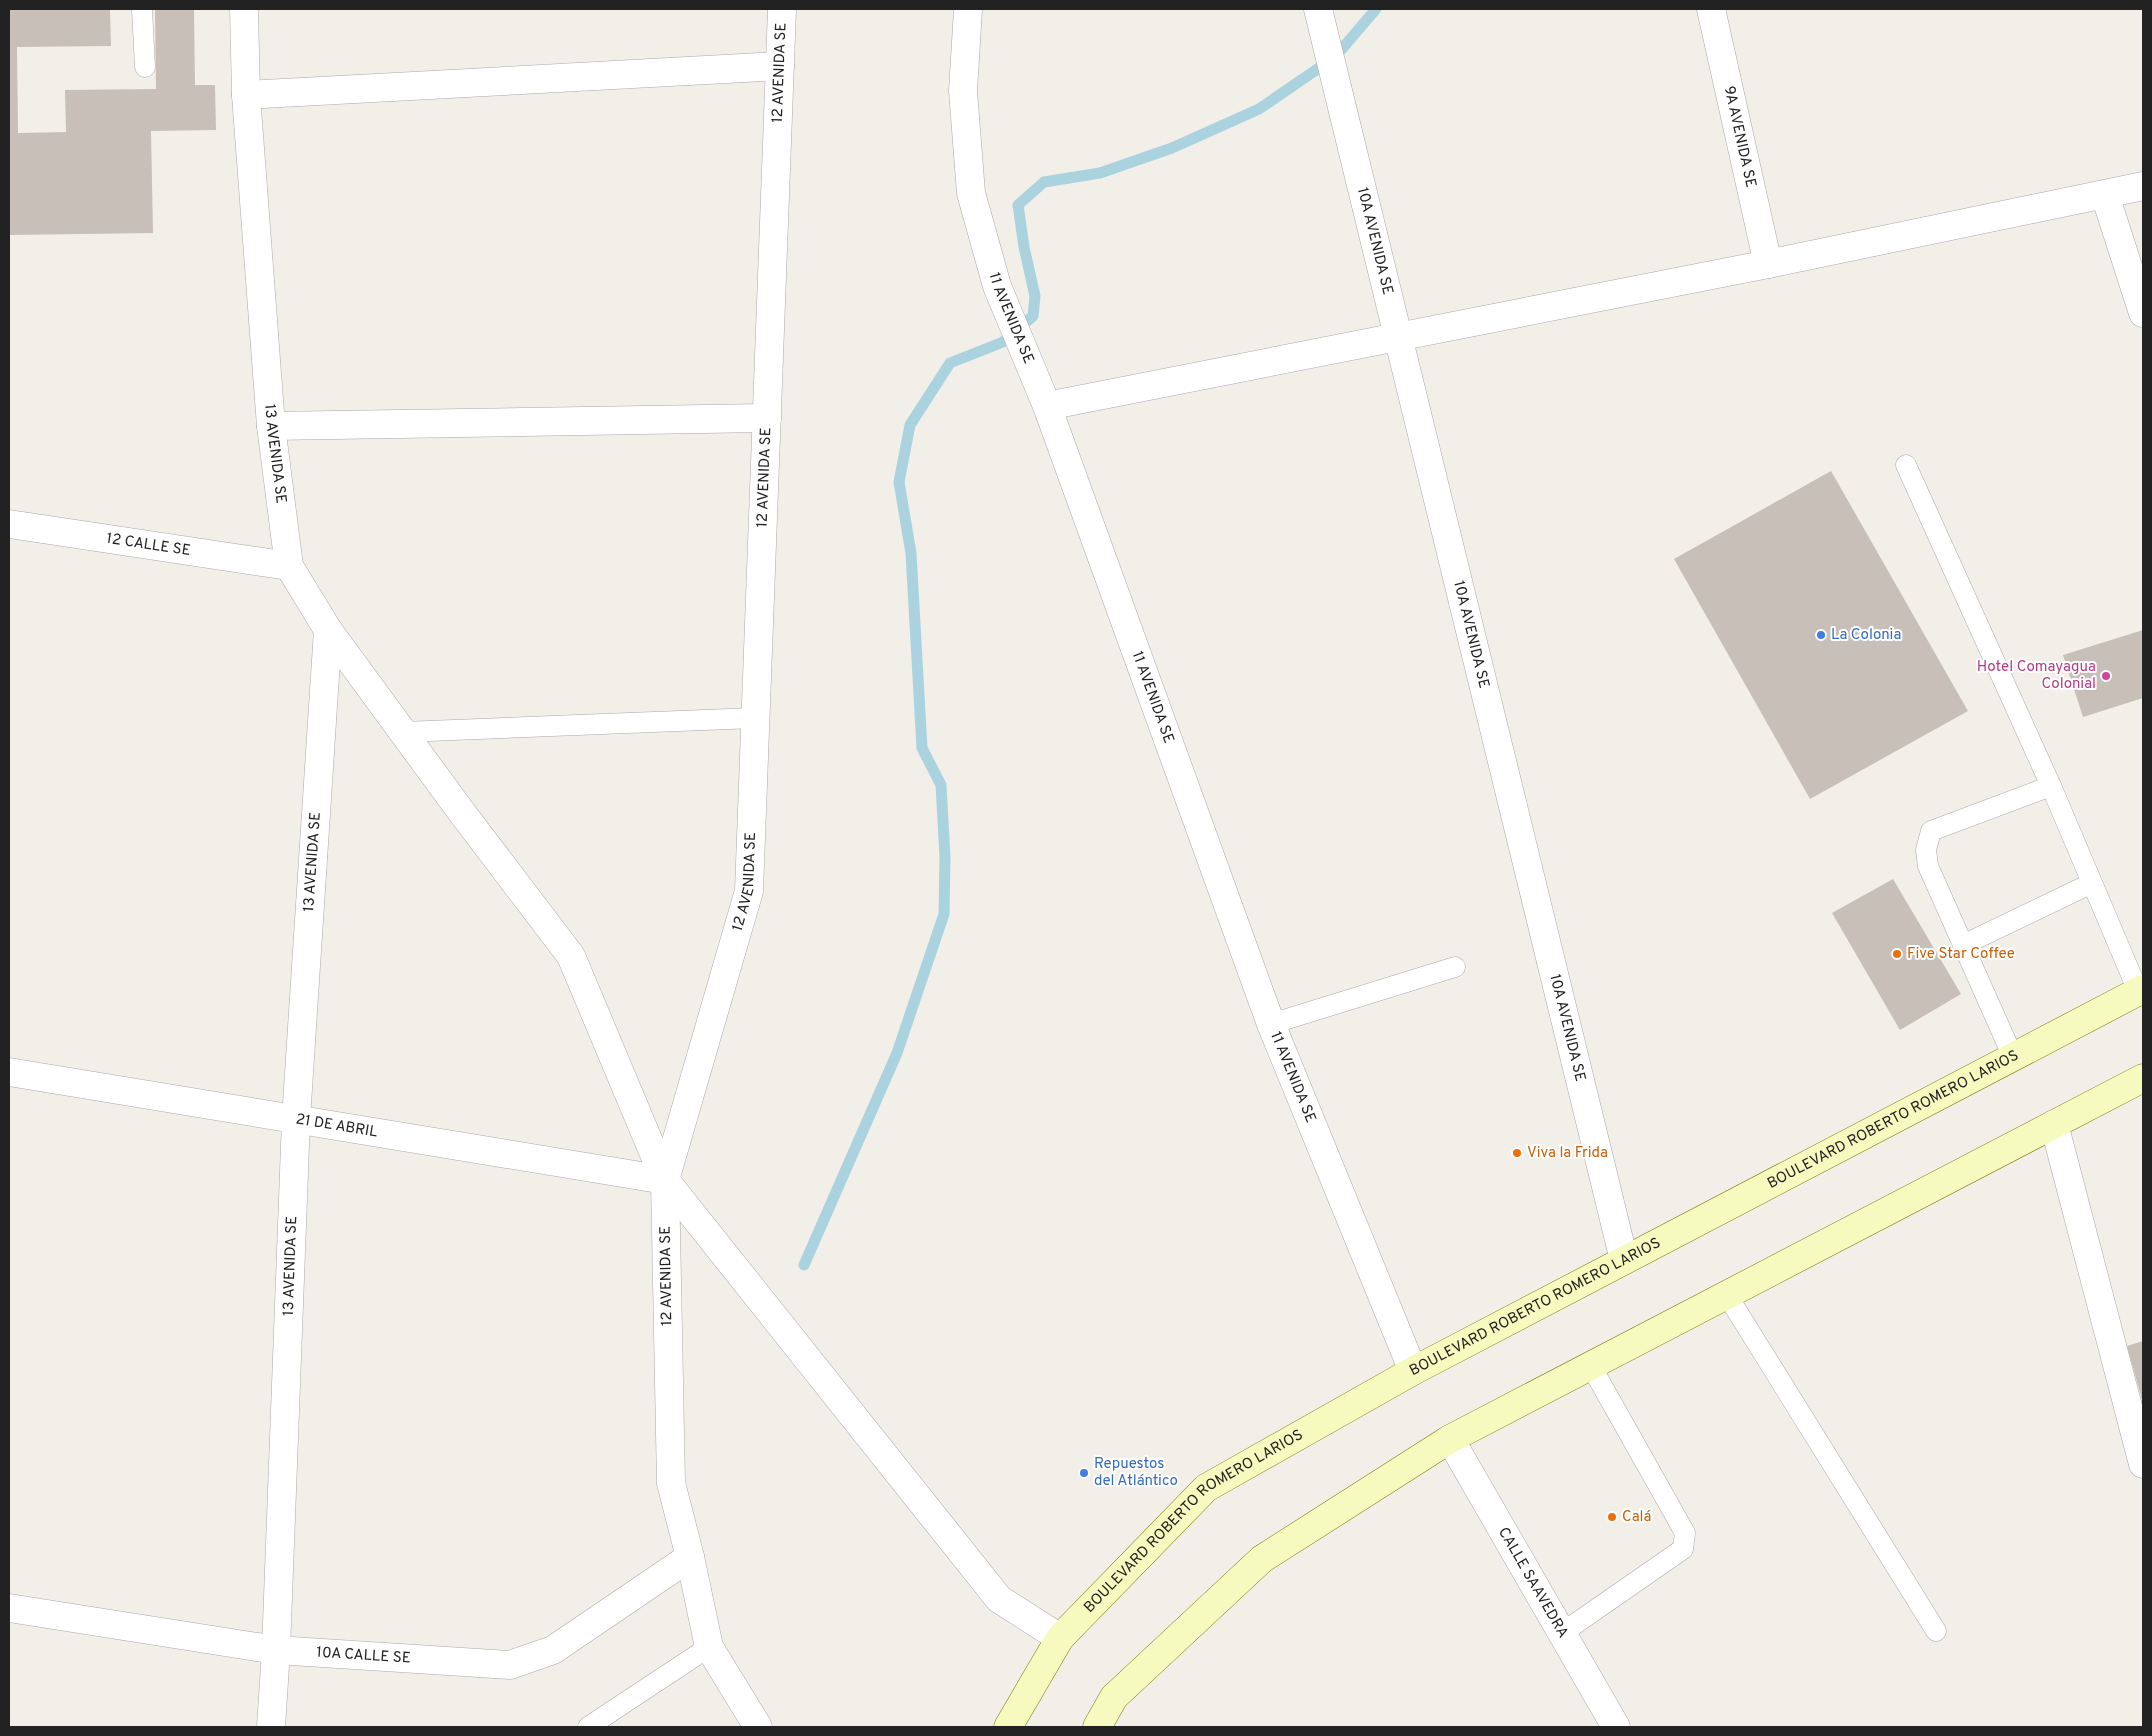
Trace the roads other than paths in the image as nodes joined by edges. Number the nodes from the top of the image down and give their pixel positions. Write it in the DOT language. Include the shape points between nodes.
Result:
graph roads {
  1 [pos="142,9"];
  2 [pos="244,9"];
  3 [pos="782,9"];
  4 [pos="968,9"];
  5 [pos="1318,9"];
  6 [pos="1711,9"];
  7 [pos="780,66"];
  8 [pos="145,67"];
  9 [pos="246,95"];
  10 [pos="2143,186"];
  11 [pos="2106,195"];
  12 [pos="1768,264"];
  13 [pos="2143,313"];
  14 [pos="1398,336"];
  15 [pos="1047,406"];
  16 [pos="767,418"];
  17 [pos="271,426"];
  18 [pos="1906,465"];
  19 [pos="9,524"];
  20 [pos="289,566"];
  21 [pos="328,630"];
  22 [pos="756,718"];
  23 [pos="403,732"];
  24 [pos="2051,786"];
  25 [pos="2092,883"];
  26 [pos="1963,945"];
  27 [pos="1455,967"];
  28 [pos="2141,990"];
  29 [pos="1271,1024"];
  30 [pos="2013,1057"];
  31 [pos="9,1072"];
  32 [pos="2143,1078"];
  33 [pos="296,1119"];
  34 [pos="2054,1124"];
  35 [pos="665,1180"];
  36 [pos="1624,1260"];
  37 [pos="1727,1295"];
  38 [pos="1591,1366"];
  39 [pos="1413,1371"];
  40 [pos="1450,1439"];
  41 [pos="2143,1464"];
  42 [pos="690,1557"];
  43 [pos="9,1608"];
  44 [pos="1936,1631"];
  45 [pos="1562,1633"];
  46 [pos="1060,1638"];
  47 [pos="709,1647"];
  48 [pos="276,1650"];
  49 [pos="272,1727"];
  50 [pos="588,1727"];
  51 [pos="758,1727"];
  52 [pos="1008,1727"];
  53 [pos="1097,1727"];
  54 [pos="1616,1727"];
  1 -- 8 [label="lane"];
  2 -- 9 [label="street, 13 AVENIDA SE"];
  3 -- 7 [label="street, 12 AVENIDA SE"];
  4 -- 15 [label="street, 11 AVENIDA SE" via="963,91 971,193 997,286"];
  5 -- 14 [label="street, 10A AVENIDA SE"];
  6 -- 12 [label="street, 9A AVENIDA SE"];
  7 -- 9 [label="street"];
  7 -- 16 [label="street, 12 AVENIDA SE"];
  9 -- 17 [label="street, 13 AVENIDA SE"];
  10 -- 11 [label="street"];
  11 -- 12 [label="street"];
  11 -- 13 [label="street"];
  12 -- 14 [label="street"];
  14 -- 15 [label="street"];
  14 -- 36 [label="street, 10A AVENIDA SE"];
  15 -- 29 [label="street, 11 AVENIDA SE"];
  16 -- 17 [label="street"];
  16 -- 22 [label="street, 12 AVENIDA SE"];
  17 -- 20 [label="street, 13 AVENIDA SE"];
  18 -- 24 [label="lane"];
  19 -- 20 [label="street, 12 CALLE SE"];
  20 -- 21 [label="street, 13 AVENIDA SE"];
  21 -- 23 [label="street"];
  21 -- 33 [label="street, 13 AVENIDA SE"];
  22 -- 23 [label="lane"];
  22 -- 35 [label="street, 12 AVENIDA SE" via="749,891"];
  23 -- 35 [label="street" via="572,956"];
  24 -- 25 [label="lane"];
  24 -- 26 [label="lane" via="1932,831 1926,850 1928,866"];
  25 -- 26 [label="lane"];
  25 -- 28 [label="lane"];
  26 -- 30 [label="lane"];
  27 -- 29 [label="lane"];
  28 -- 30 [label="main road, BOULEVARD ROBERTO ROMERO LARIOS"];
  29 -- 39 [label="street, 11 AVENIDA SE"];
  30 -- 36 [label="main road, BOULEVARD ROBERTO ROMERO LARIOS"];
  31 -- 33 [label="street, 21 DE ABRIL"];
  32 -- 34 [label="main road"];
  33 -- 35 [label="street, 21 DE ABRIL"];
  33 -- 48 [label="street, 13 AVENIDA SE"];
  34 -- 37 [label="main road"];
  34 -- 41 [label="street"];
  35 -- 42 [label="street, 12 AVENIDA SE" via="671,1483"];
  35 -- 46 [label="street" via="1000,1599"];
  36 -- 39 [label="main road, BOULEVARD ROBERTO ROMERO LARIOS"];
  37 -- 38 [label="main road"];
  37 -- 44 [label="lane"];
  38 -- 40 [label="main road"];
  38 -- 45 [label="lane" via="1686,1533 1683,1549"];
  39 -- 46 [label="main road, BOULEVARD ROBERTO ROMERO LARIOS" via="1206,1488"];
  40 -- 45 [label="street, CALLE SAAVEDRA"];
  40 -- 53 [label="main road" via="1262,1559 1114,1697"];
  42 -- 47 [label="street, 12 AVENIDA SE"];
  42 -- 48 [label="street, 10A CALLE SE" via="553,1650 510,1664"];
  43 -- 48 [label="street, 10A CALLE SE"];
  45 -- 54 [label="street, CALLE SAAVEDRA"];
  46 -- 52 [label="main road, BOULEVARD ROBERTO ROMERO LARIOS"];
  47 -- 50 [label="lane"];
  47 -- 51 [label="street, 12 AVENIDA SE"];
  48 -- 49 [label="street, 13 AVENIDA SE"];
}
